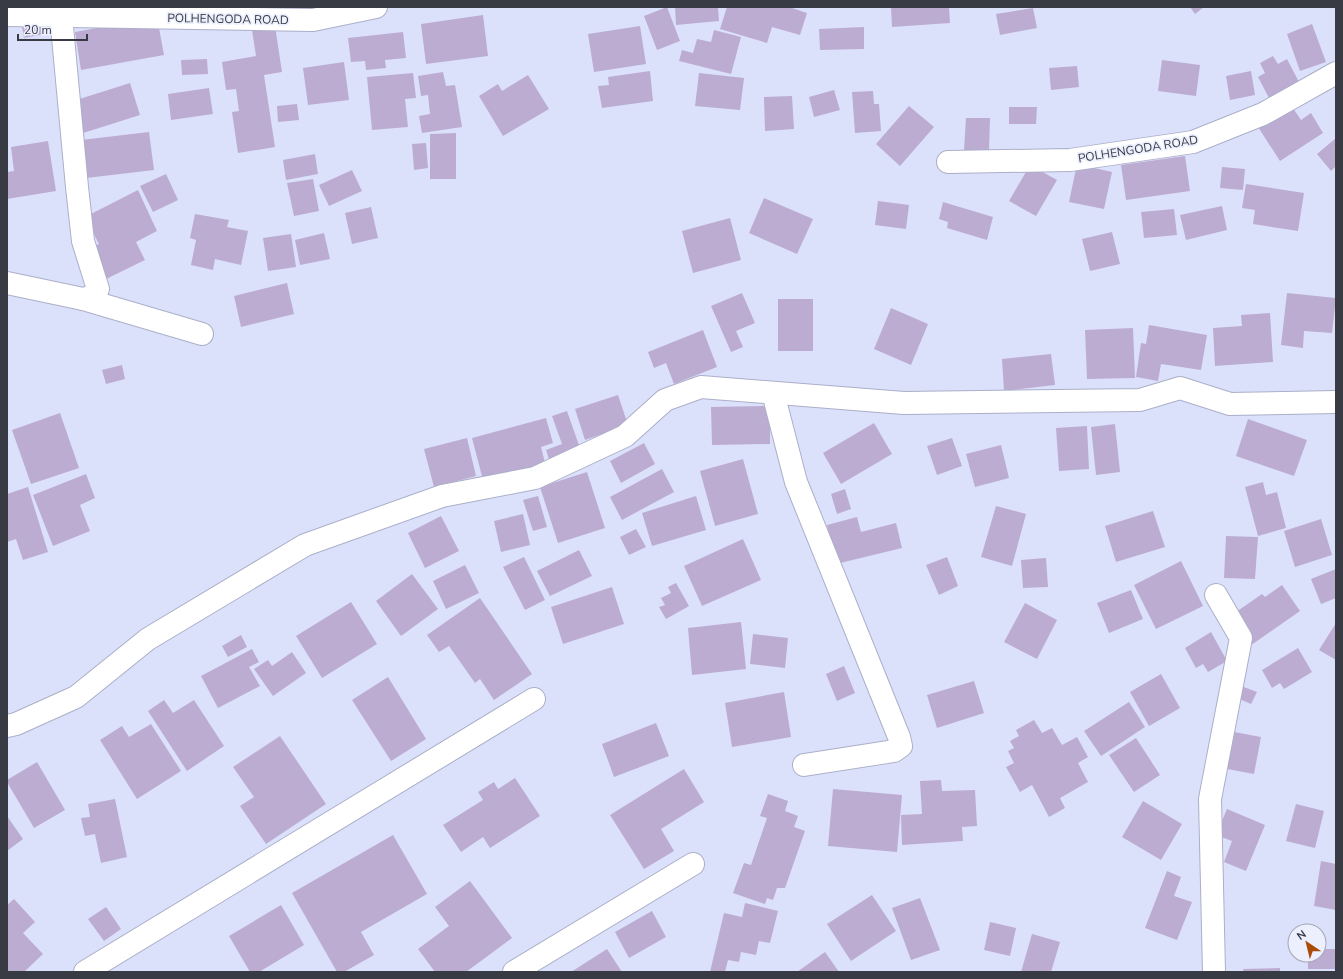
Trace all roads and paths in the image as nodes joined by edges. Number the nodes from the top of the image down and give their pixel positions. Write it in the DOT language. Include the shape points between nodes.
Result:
graph roads {
  1 [pos="376,7"];
  2 [pos="7,15"];
  3 [pos="61,16"];
  4 [pos="1336,73"];
  5 [pos="948,162"];
  6 [pos="7,283"];
  7 [pos="83,299"];
  8 [pos="202,334"];
  9 [pos="773,393"];
  10 [pos="1336,402"];
  11 [pos="1216,595"];
  12 [pos="534,699"];
  13 [pos="7,726"];
  14 [pos="804,765"];
  15 [pos="693,864"];
  16 [pos="85,972"];
  17 [pos="514,972"];
  18 [pos="1214,972"];
  1 -- 3 [label="street, POLHENGODA ROAD" via="313,20"];
  2 -- 3 [label="street, POLHENGODA ROAD"];
  3 -- 7 [label="street" via="83,241 98,289 92,297"];
  4 -- 5 [label="street, POLHENGODA ROAD" via="1263,114 1193,142 1070,160"];
  6 -- 7 [label="street"];
  7 -- 8 [label="street"];
  9 -- 10 [label="street" via="904,403 1140,400 1180,388 1230,404"];
  9 -- 13 [label="street" via="701,387 665,400 625,436 535,478 442,496 305,545 148,639 76,697"];
  9 -- 14 [label="street" via="796,482 899,738 900,746 894,751"];
  11 -- 18 [label="street" via="1241,638 1210,799"];
  12 -- 16 [label="street"];
  15 -- 17 [label="street"];
}
